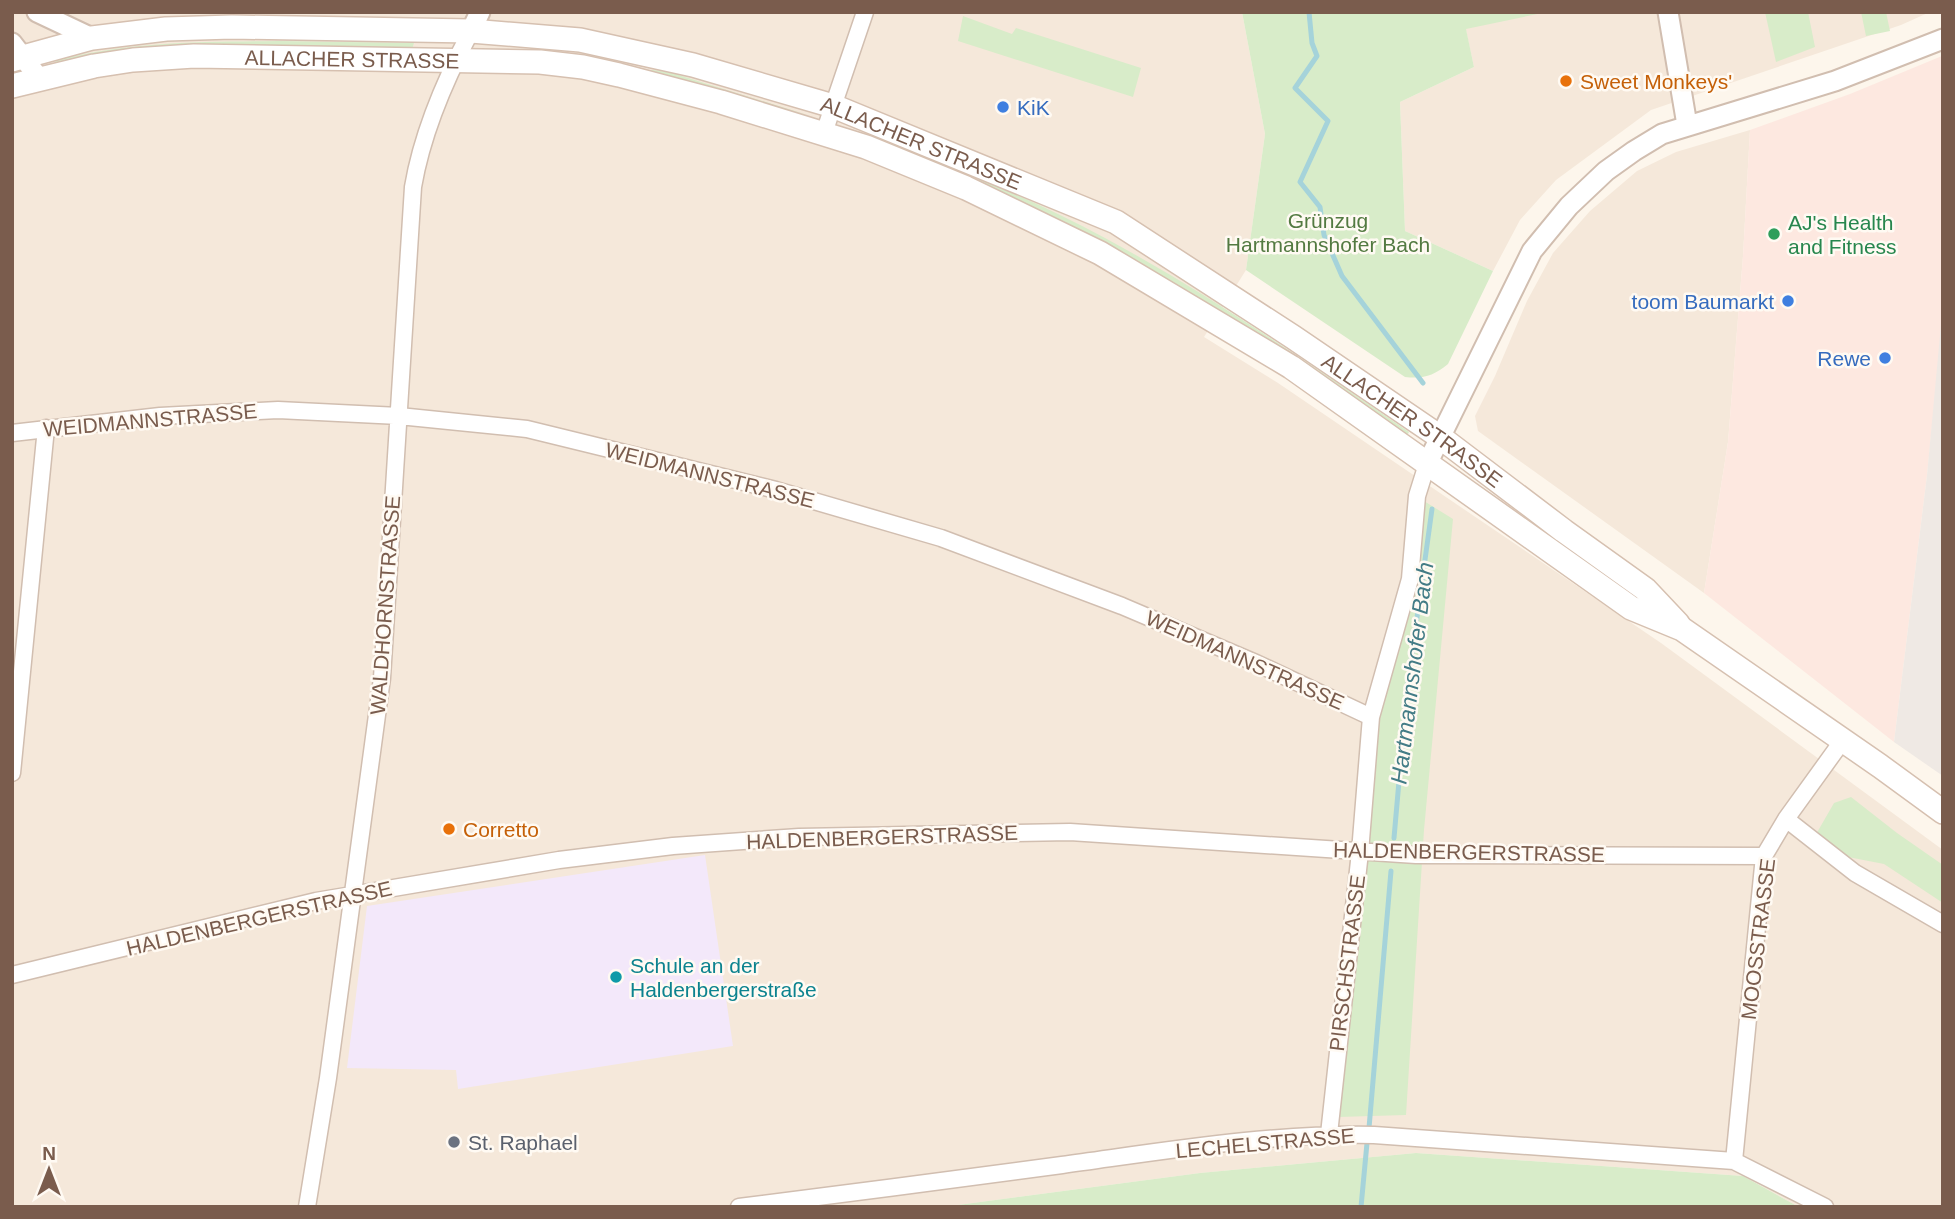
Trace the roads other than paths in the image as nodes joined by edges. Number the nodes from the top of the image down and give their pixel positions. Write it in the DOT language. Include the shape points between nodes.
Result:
graph roads {
  1 [pos="37,12"];
  2 [pos="866,12"];
  3 [pos="1668,12"];
  4 [pos="476,22"];
  5 [pos="92,38"];
  6 [pos="1943,39"];
  7 [pos="16,53"];
  8 [pos="455,61"];
  9 [pos="39,78"];
  10 [pos="12,86"];
  11 [pos="832,106"];
  12 [pos="1687,125"];
  13 [pos="824,133"];
  14 [pos="398,416"];
  15 [pos="46,428"];
  16 [pos="12,433"];
  17 [pos="1440,437"];
  18 [pos="1427,464"];
  19 [pos="1682,629"];
  20 [pos="1371,717"];
  21 [pos="1843,740"];
  22 [pos="12,774"];
  23 [pos="1943,812"];
  24 [pos="1786,819"];
  25 [pos="1360,852"];
  26 [pos="1764,856"];
  27 [pos="353,894"];
  28 [pos="1943,925"];
  29 [pos="12,975"];
  30 [pos="1328,1134"];
  31 [pos="1734,1161"];
  32 [pos="307,1207"];
  33 [pos="739,1207"];
  34 [pos="1825,1207"];
  1 -- 5 [label="street, ALLACHER STRASSE"];
  2 -- 11 [label="street"];
  3 -- 12 [label="street"];
  4 -- 5 [label="main road, ALLACHER STRASSE" via="166,29"];
  4 -- 8 [label="street, WALDHORNSTRASSE"];
  4 -- 11 [label="main road, ALLACHER STRASSE" via="693,65"];
  5 -- 7 [label="main road"];
  6 -- 12 [label="street" via="1835,81"];
  7 -- 9 [label="street"];
  8 -- 9 [label="main road, ALLACHER STRASSE" via="194,56 133,60"];
  8 -- 13 [label="main road, ALLACHER STRASSE" via="583,67"];
  8 -- 14 [label="street, WALDHORNSTRASSE" via="413,187"];
  9 -- 10 [label="main road, ALLACHER STRASSE"];
  11 -- 13 [label="street"];
  11 -- 17 [label="main road, ALLACHER STRASSE" via="1115,222"];
  12 -- 17 [label="street" via="1662,134 1615,165 1547,230 1510,292"];
  13 -- 18 [label="main road, ALLACHER STRASSE" via="966,188 1100,253 1291,367"];
  14 -- 15 [label="street, WEIDMANNSTRASSE" via="278,410"];
  14 -- 20 [label="street, WEIDMANNSTRASSE" via="527,429 778,491 941,538 1122,606"];
  14 -- 27 [label="street, WALDHORNSTRASSE" via="382,678"];
  15 -- 16 [label="street, WEIDMANNSTRASSE"];
  15 -- 22 [label="street"];
  17 -- 18 [label="street"];
  17 -- 19 [label="main road, ALLACHER STRASSE" via="1645,589"];
  18 -- 19 [label="main road, ALLACHER STRASSE" via="1631,608"];
  18 -- 20 [label="street, PIRSCHSTRASSE" via="1417,496 1410,579"];
  19 -- 21 [label="main road, ALLACHER STRASSE"];
  20 -- 25 [label="street, PIRSCHSTRASSE"];
  21 -- 23 [label="main road, ALLACHER STRASSE"];
  21 -- 24 [label="street, MOOSSTRASSE"];
  24 -- 26 [label="street, MOOSSTRASSE"];
  24 -- 28 [label="street" via="1855,873"];
  25 -- 26 [label="street, HALDENBERGERSTRASSE"];
  25 -- 27 [label="street, HALDENBERGERSTRASSE" via="1070,832 799,837 559,860"];
  25 -- 30 [label="street, PIRSCHSTRASSE"];
  26 -- 31 [label="street, MOOSSTRASSE"];
  27 -- 29 [label="street, HALDENBERGERSTRASSE"];
  27 -- 32 [label="street, WALDHORNSTRASSE"];
  30 -- 31 [label="street, LECHELSTRASSE"];
  30 -- 33 [label="street, LECHELSTRASSE" via="1217,1144"];
  31 -- 34 [label="street, LECHELSTRASSE"];
}
